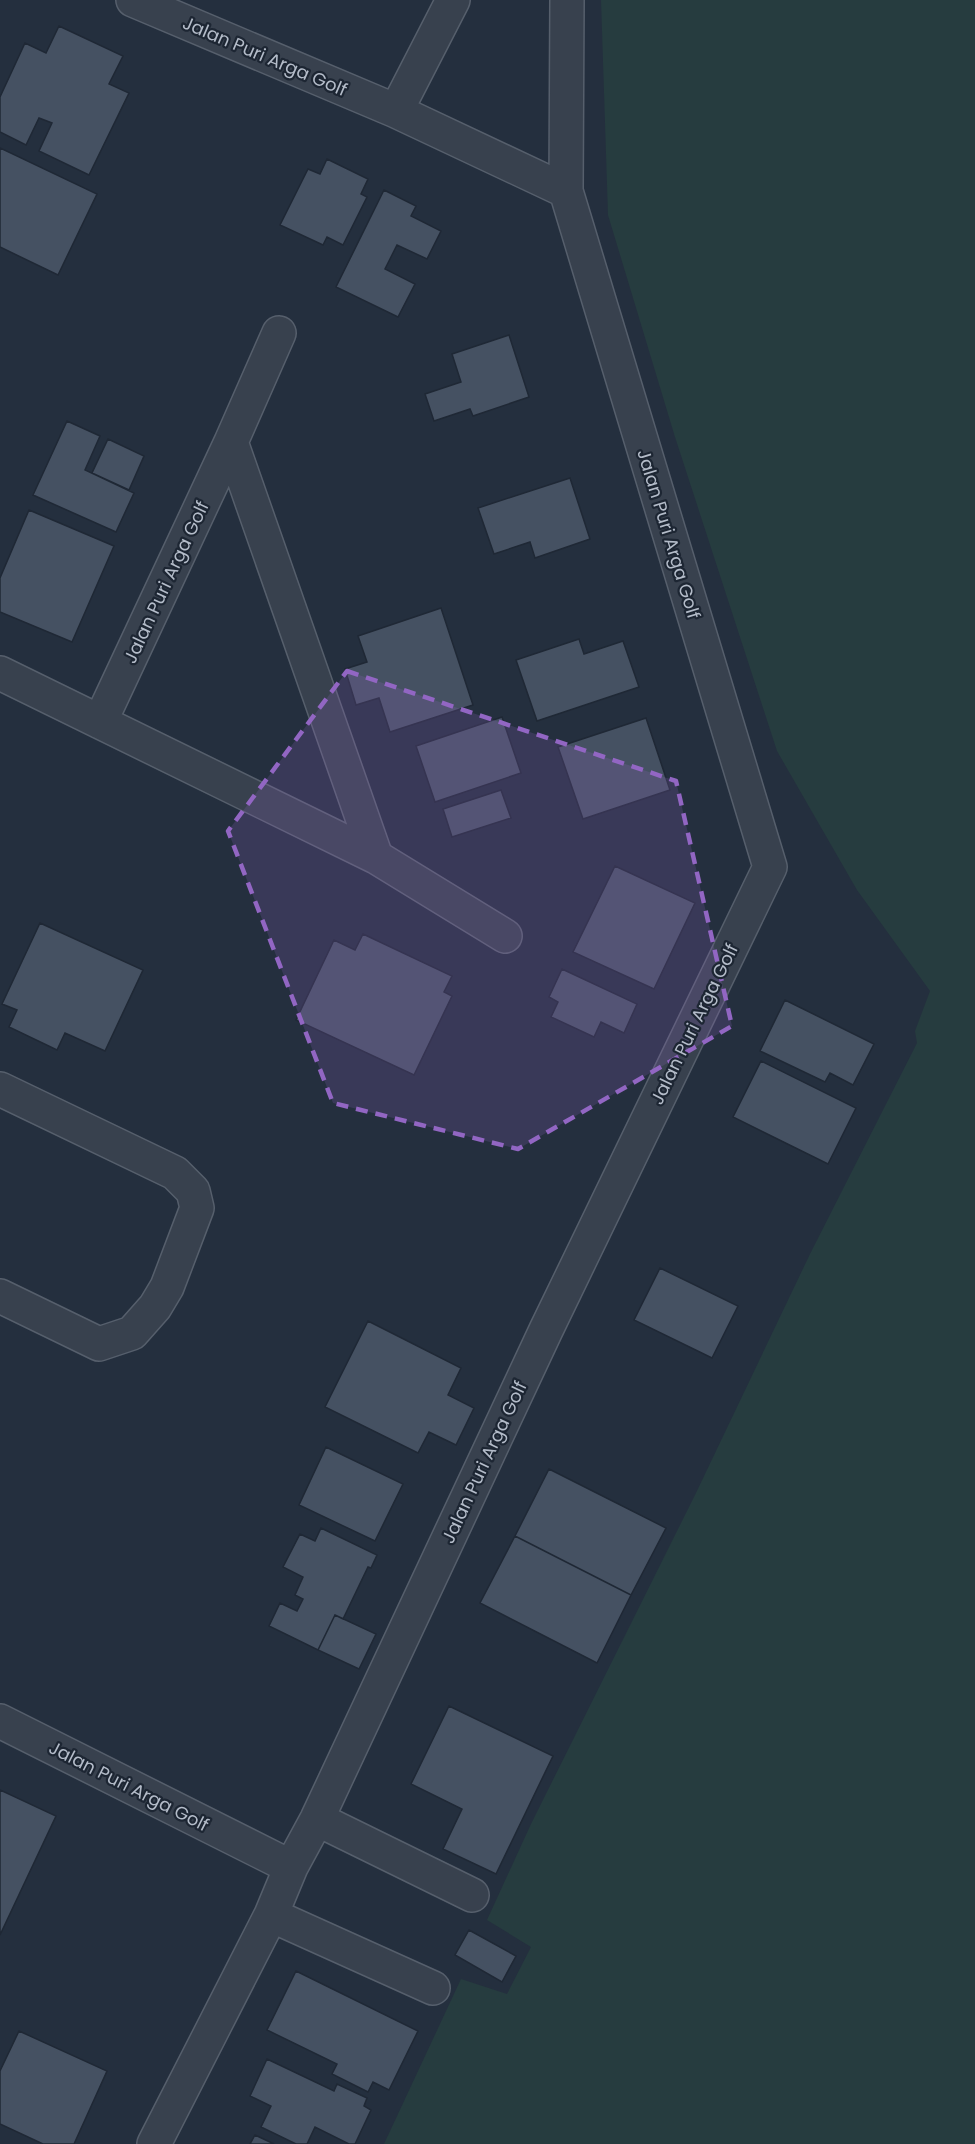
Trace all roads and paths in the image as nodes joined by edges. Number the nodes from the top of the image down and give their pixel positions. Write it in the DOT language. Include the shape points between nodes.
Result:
graph roads {
  1 [pos="133,0"];
  2 [pos="453,0"];
  3 [pos="567,0"];
  4 [pos="396,111"];
  5 [pos="566,191"];
  6 [pos="279,333"];
  7 [pos="231,442"];
  8 [pos="0,673"];
  9 [pos="100,722"];
  10 [pos="376,857"];
  11 [pos="505,936"];
  12 [pos="0,1089"];
  13 [pos="0,1296"];
  14 [pos="0,1721"];
  15 [pos="317,1819"];
  16 [pos="291,1867"];
  17 [pos="472,1895"];
  18 [pos="271,1915"];
  19 [pos="434,1988"];
  20 [pos="154,2144"];
  1 -- 4 [label="street, Jalan Puri Arga Golf"];
  2 -- 4 [label="street"];
  3 -- 5 [label="street, Jalan Puri Arga Golf"];
  4 -- 5 [label="street, Jalan Puri Arga Golf"];
  5 -- 15 [label="street, Jalan Puri Arga Golf" via="770,867 546,1330"];
  6 -- 7 [label="street, Jalan Puri Arga Golf"];
  7 -- 9 [label="street, Jalan Puri Arga Golf"];
  7 -- 10 [label="street"];
  8 -- 9 [label="street"];
  9 -- 10 [label="street"];
  10 -- 11 [label="street"];
  12 -- 13 [label="street" via="175,1173 193,1191 197,1208 166,1287 155,1307 132,1333 99,1344"];
  14 -- 16 [label="street, Jalan Puri Arga Golf"];
  15 -- 16 [label="street, Jalan Puri Arga Golf"];
  15 -- 17 [label="street"];
  16 -- 18 [label="street, Jalan Puri Arga Golf"];
  18 -- 19 [label="street"];
  18 -- 20 [label="street, Jalan Puri Arga Golf"];
}
